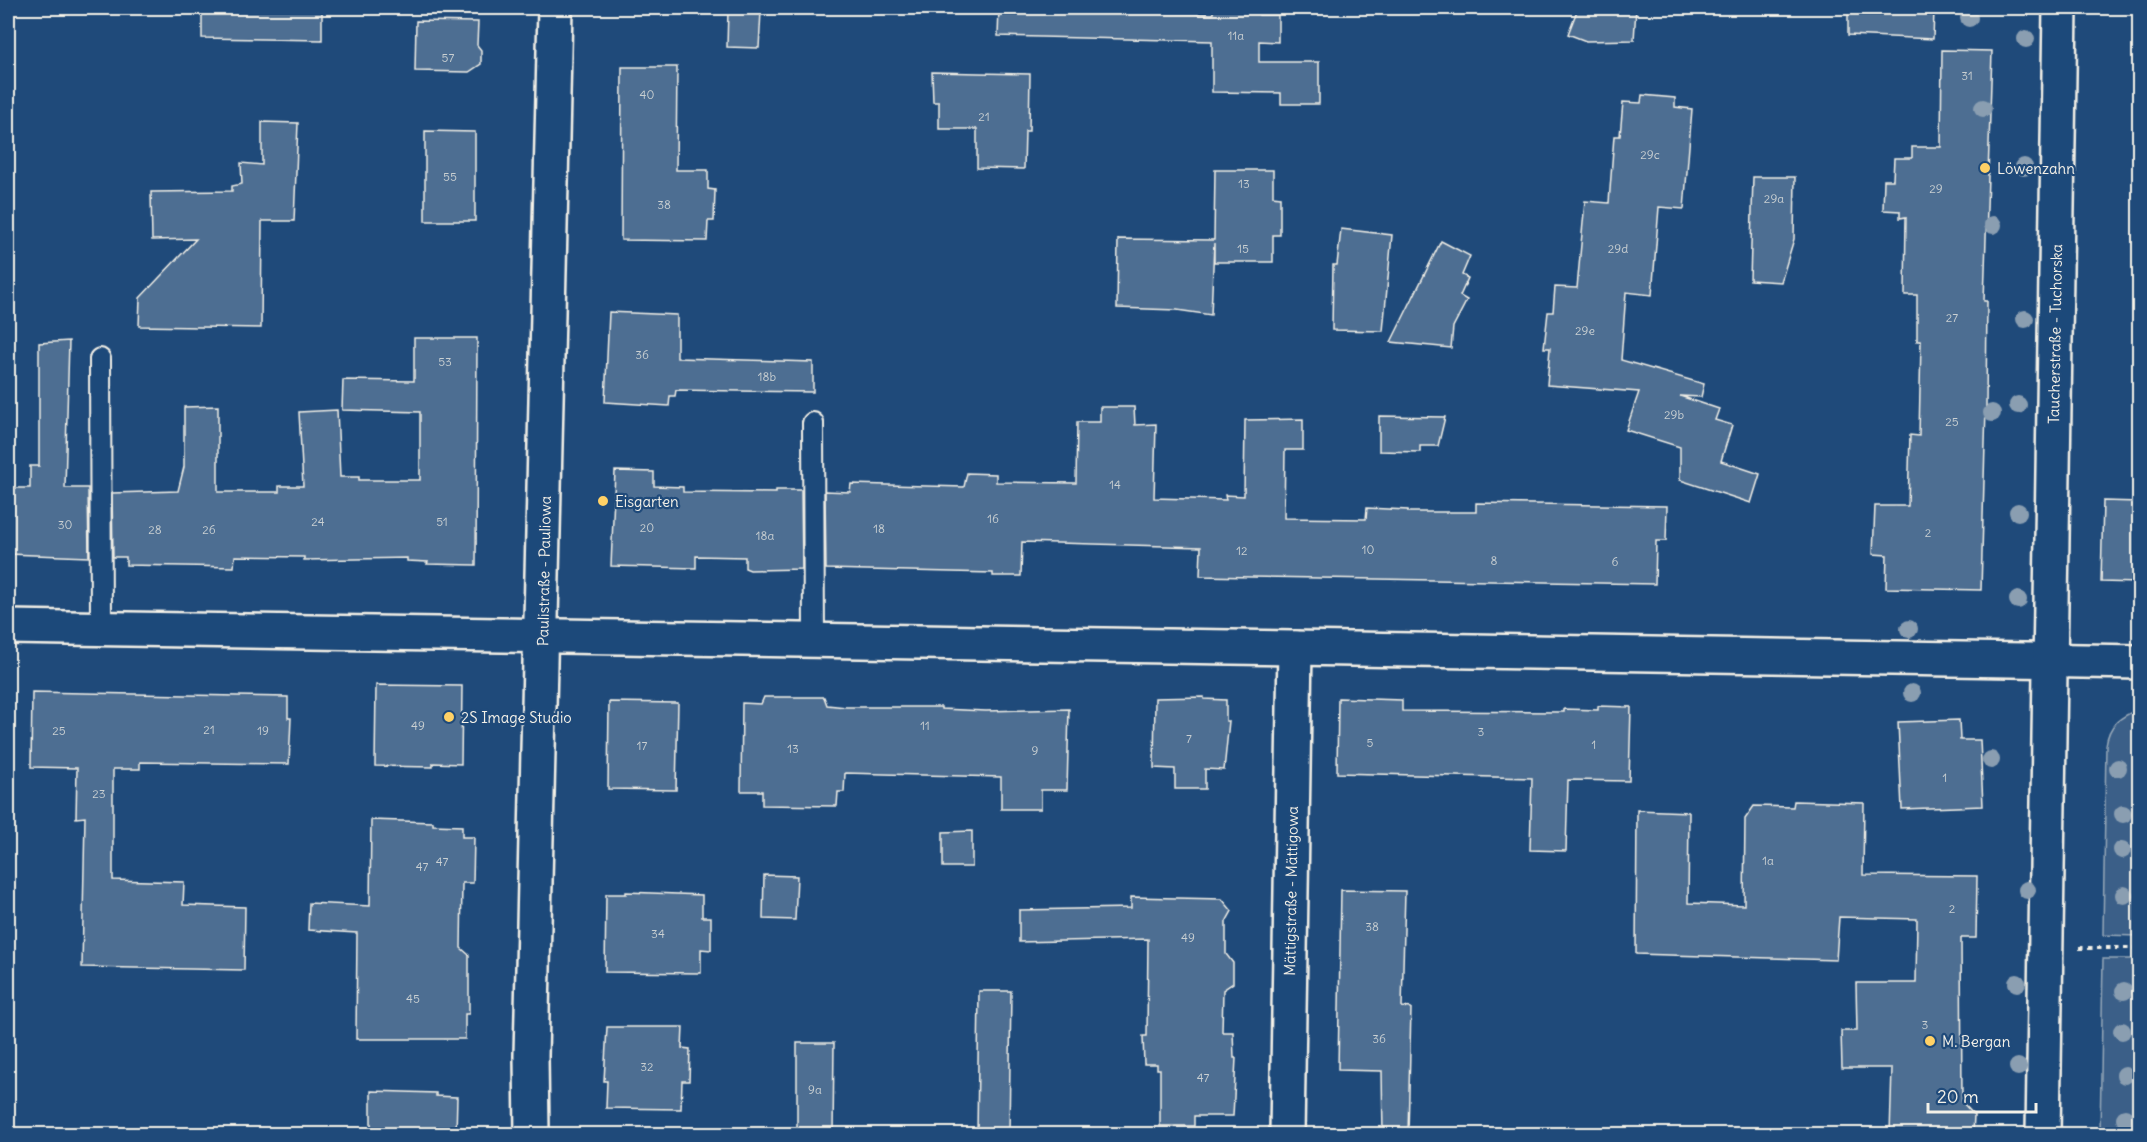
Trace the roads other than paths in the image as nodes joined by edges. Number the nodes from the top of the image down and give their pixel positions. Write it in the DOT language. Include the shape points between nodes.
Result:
graph roads {
  1 [pos="555,8"];
  2 [pos="2060,8"];
  3 [pos="100,359"];
  4 [pos="813,423"];
  5 [pos="8,627"];
  6 [pos="101,628"];
  7 [pos="543,636"];
  8 [pos="814,640"];
  9 [pos="1295,648"];
  10 [pos="2049,660"];
  11 [pos="2139,662"];
  12 [pos="532,1134"];
  13 [pos="1287,1134"];
  14 [pos="2043,1134"];
  1 -- 7 [label="street, Paulistraße - Pauliowa"];
  2 -- 10 [label="street, Taucherstraße - Tuchorska"];
  3 -- 6 [label="lane"];
  4 -- 8 [label="lane"];
  5 -- 6 [label="street"];
  6 -- 7 [label="street"];
  7 -- 8 [label="street"];
  7 -- 12 [label="street, Paulistraße - Pauliowa"];
  8 -- 9 [label="street"];
  9 -- 10 [label="street"];
  9 -- 13 [label="street, Mättigstraße - Mättigowa"];
  10 -- 11 [label="street"];
  10 -- 14 [label="street, Taucherstraße - Tuchorska"];
}
